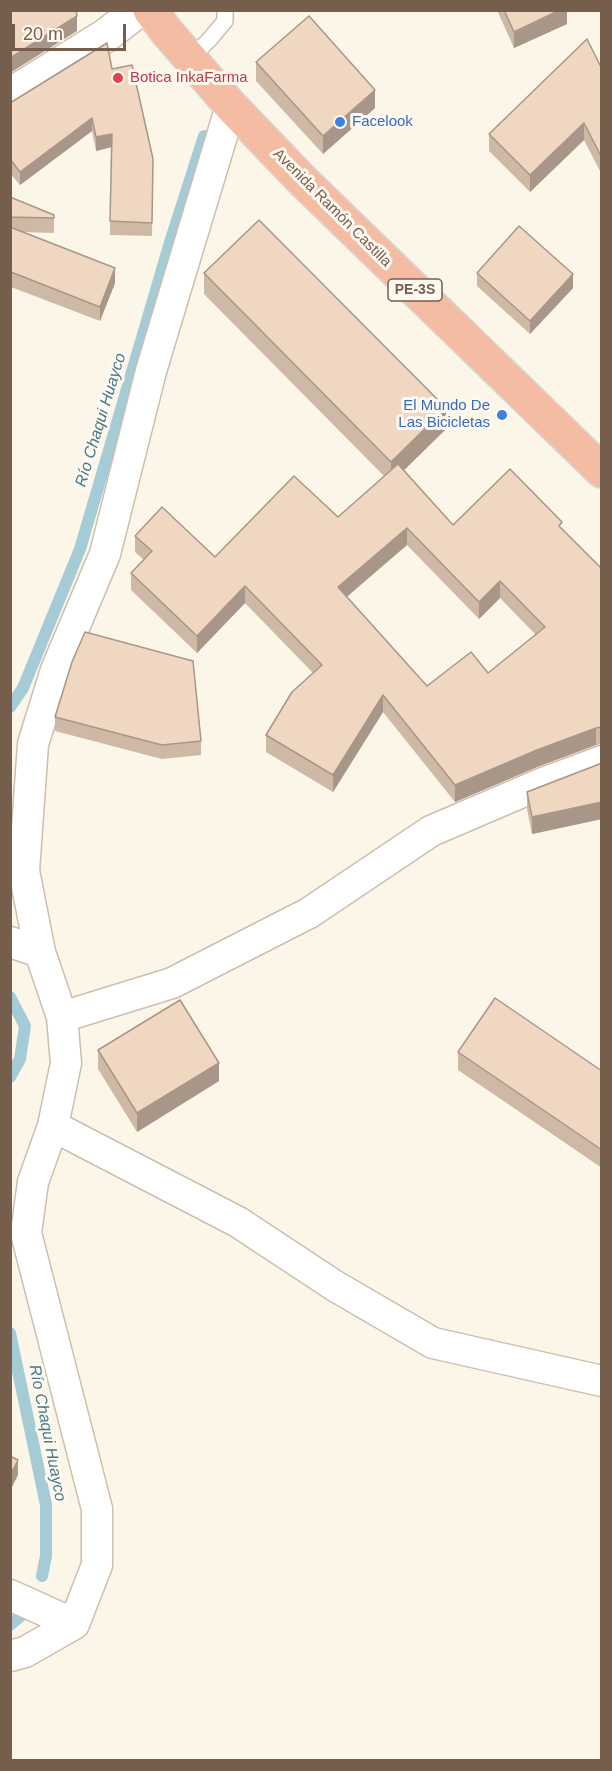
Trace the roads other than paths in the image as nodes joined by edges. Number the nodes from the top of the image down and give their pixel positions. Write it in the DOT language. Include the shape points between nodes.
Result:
graph roads {
  1 [pos="140,10"];
  2 [pos="150,10"];
  3 [pos="225,10"];
  4 [pos="190,59"];
  5 [pos="10,95"];
  6 [pos="231,106"];
  7 [pos="602,471"];
  8 [pos="602,761"];
  9 [pos="10,942"];
  10 [pos="40,952"];
  11 [pos="62,1017"];
  12 [pos="53,1126"];
  13 [pos="602,1381"];
  14 [pos="10,1595"];
  15 [pos="74,1624"];
  16 [pos="10,1656"];
  1 -- 5 [label="street"];
  2 -- 4 [label="highway, Avenida Ramón Castilla / PE-3S"];
  3 -- 4 [label="lane" via="225,21"];
  4 -- 6 [label="highway, Avenida Ramón Castilla / PE-3S"];
  6 -- 7 [label="highway, Avenida Ramón Castilla / PE-3S"];
  6 -- 10 [label="street" via="150,370 105,554 56,670 33,744 24,871"];
  8 -- 11 [label="street" via="431,831 309,913 172,983"];
  9 -- 10 [label="street"];
  10 -- 11 [label="street"];
  11 -- 12 [label="street" via="66,1063"];
  12 -- 13 [label="street" via="238,1222 334,1286 433,1343"];
  12 -- 15 [label="street" via="33,1182 26,1233 97,1509 97,1565"];
  14 -- 15 [label="street"];
  15 -- 16 [label="street" via="25,1652"];
}
